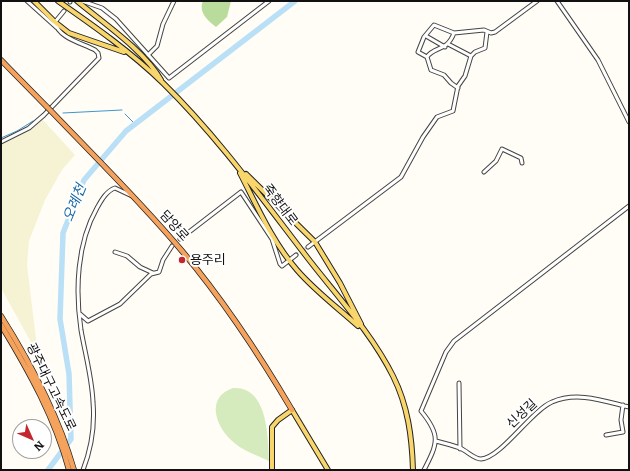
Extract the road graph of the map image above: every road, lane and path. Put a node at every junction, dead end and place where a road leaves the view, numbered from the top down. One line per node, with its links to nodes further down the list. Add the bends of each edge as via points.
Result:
1 (27, 1): 12 (street)
2 (34, 1): 11 (main road)
3 (58, 1): 18 (main road, 죽향대로)
4 (77, 1): 23 (main road, via 144,58)
5 (82, 1): 19 (street, via 102,8 116,19)
6 (174, 1): 19 (street, via 163,24 157,46)
7 (269, 1): 19 (street, via 169,78)
8 (537, 1): 14 (street, via 495,32)
9 (557, 1): 25 (street, via 598,60)
10 (64, 10): 11 (street)
11 (55, 22): 12 (street); 18 (main road, via 70,33)
12 (57, 28): 26 (street, via 66,36 95,50 99,58 34,124)
13 (454, 32): 14 (street); 15 (street, via 434,24); 16 (street)
14 (487, 32): 20 (street, via 485,48)
15 (426, 36): 17 (street); 21 (street, via 418,52)
16 (448, 44): 17 (street); 20 (street)
17 (445, 47): 21 (street, via 430,53)
18 (128, 53): 23 (main road, 죽향대로)
19 (148, 55)
20 (471, 56): 24 (street)
21 (427, 57): 24 (street, via 431,70 444,75)
22 (1, 60): 30 (highway, 담양로, bridge)
23 (163, 83): 28 (main road, 죽향대로)
24 (458, 88): 33 (street, via 453,111 438,117 423,137 401,177)
25 (629, 122)
26 (1, 142)
27 (522, 162): 29 (street, via 521,158 502,149 496,161)
28 (236, 164): 33 (main road); 38 (main road, via 253,199); 43 (main road, 죽향대로)
29 (484, 172)
30 (132, 196): 40 (street, via 112,189 101,201 91,221 79,267); 48 (highway, 담양로, via 182,251 232,314)
31 (629, 206): 50 (street, via 454,341 446,352 421,411 432,424)
32 (180, 239): 38 (street, via 241,192 272,239 280,264 282,266)
33 (315, 242): 35 (street); 43 (main road)
34 (172, 246): 39 (street, via 159,272)
35 (308, 247)
36 (115, 252): 39 (street, via 127,256 140,267)
37 (296, 255): 38 (street)
38 (289, 260): 43 (main road)
39 (153, 273): 40 (street, via 120,304 88,321)
40 (80, 314): 54 (street, via 94,401 92,440)
41 (1, 316): 45 (highway, 광주대구고속도로)
42 (1, 325): 45 (highway, 광주대구고속도로)
43 (366, 333): 57 (main road, 죽향대로, via 400,392 411,434)
44 (459, 383): 51 (street)
45 (39, 387): 52 (highway, 광주대구고속도로); 53 (highway, 광주대구고속도로, via 65,441)
46 (623, 405): 47 (street, 신성길); 49 (street, via 622,432); 51 (street, 신성길, via 594,397 557,400 547,404 489,456 476,458)
47 (629, 407)
48 (292, 410): 55 (main road, via 272,427); 56 (main road, 담양로)
49 (606, 435)
50 (436, 441): 51 (street, 신성길); 58 (street)
51 (460, 449)
52 (69, 470)
53 (74, 470)
54 (83, 470)
55 (272, 470)
56 (328, 470)
57 (413, 470)
58 (424, 470)

